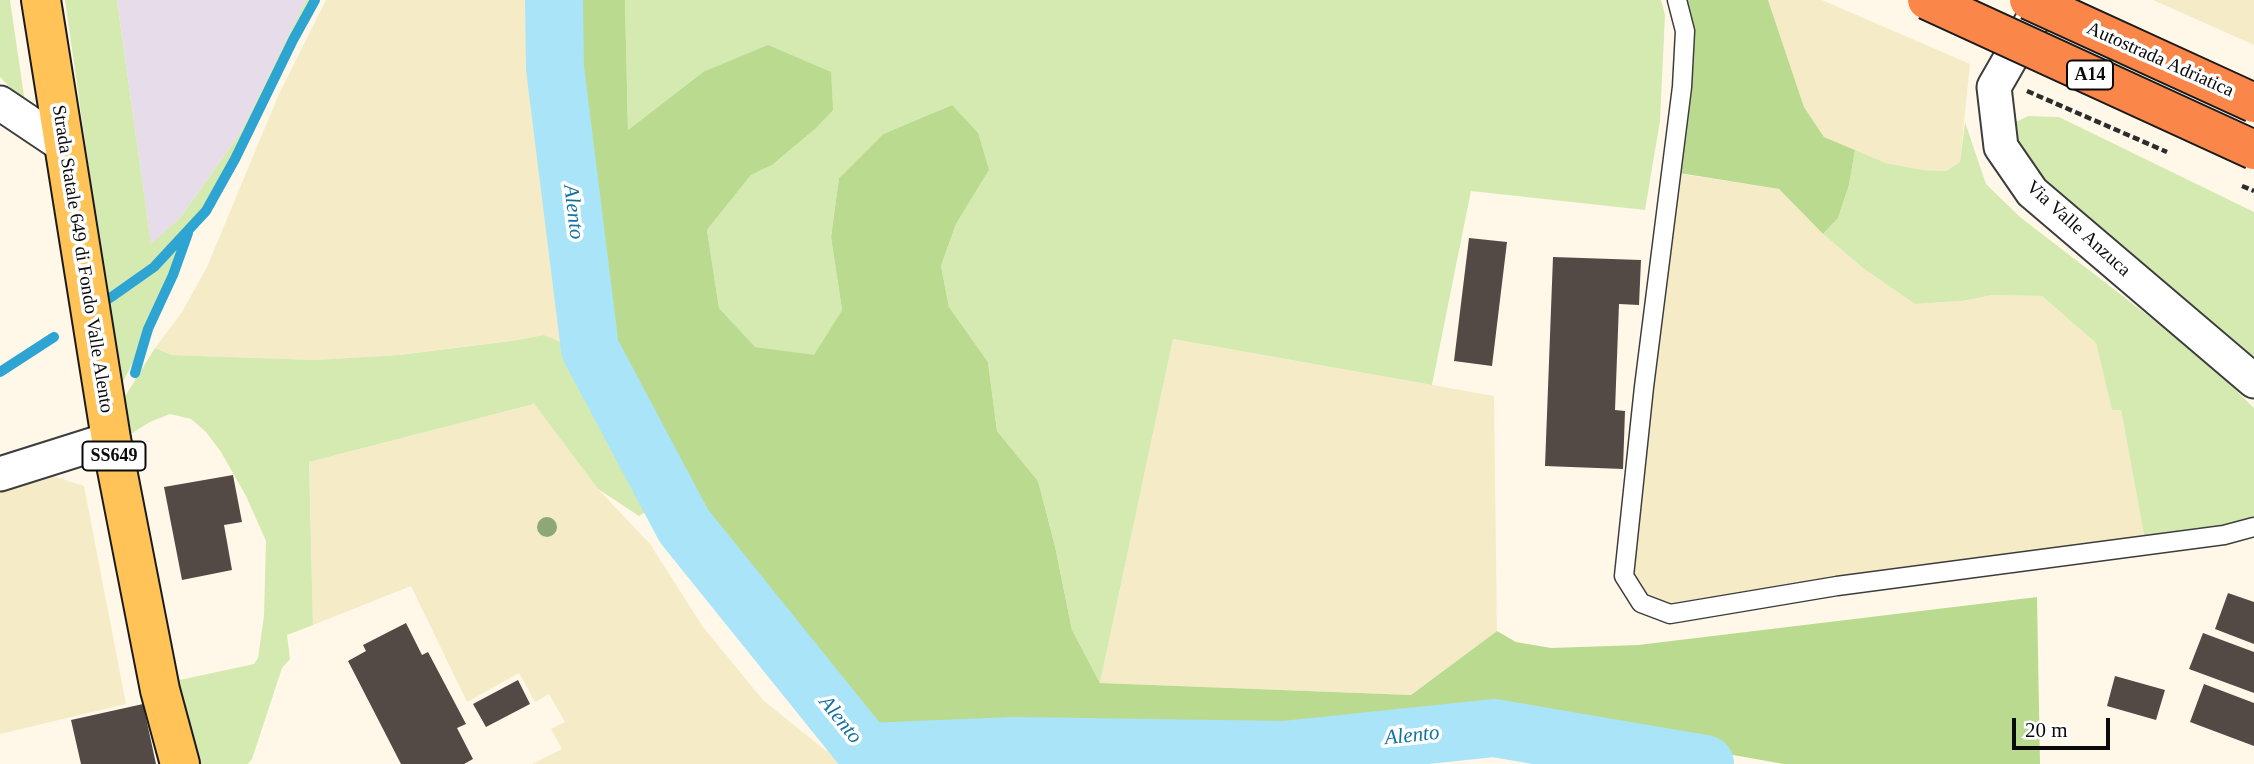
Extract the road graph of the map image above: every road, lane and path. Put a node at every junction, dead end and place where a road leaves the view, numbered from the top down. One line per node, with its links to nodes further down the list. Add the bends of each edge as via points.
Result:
1 (41, 0): 9 (main road, Strada Statale 649 di Fondo Valle Alento / SS649)
2 (1677, 0): 17 (lane, via 1685,32 1682,87 1624,576 1641,603 1670,614)
3 (1927, 0): 10 (highway, A14, bridge)
4 (2029, 0): 8 (highway, Autostrada Adriatica / A14, bridge)
5 (2044, 0): 6 (street, Via Valle Anzuca)
6 (1999, 79): 11 (path); 14 (street, Via Valle Anzuca, via 1994,87 2001,148 2032,192)
7 (0, 103): 9 (street)
8 (2254, 103)
9 (64, 146): 15 (main road, Strada Statale 649 di Fondo Valle Alento / SS649)
10 (2254, 150)
11 (2178, 157)
12 (2241, 185): 13 (path)
13 (2254, 191)
14 (2254, 381)
15 (111, 439): 16 (street); 18 (main road, Strada Statale 649 di Fondo Valle Alento / SS649, via 160,690)
16 (0, 474)
17 (2254, 527)
18 (180, 764)

